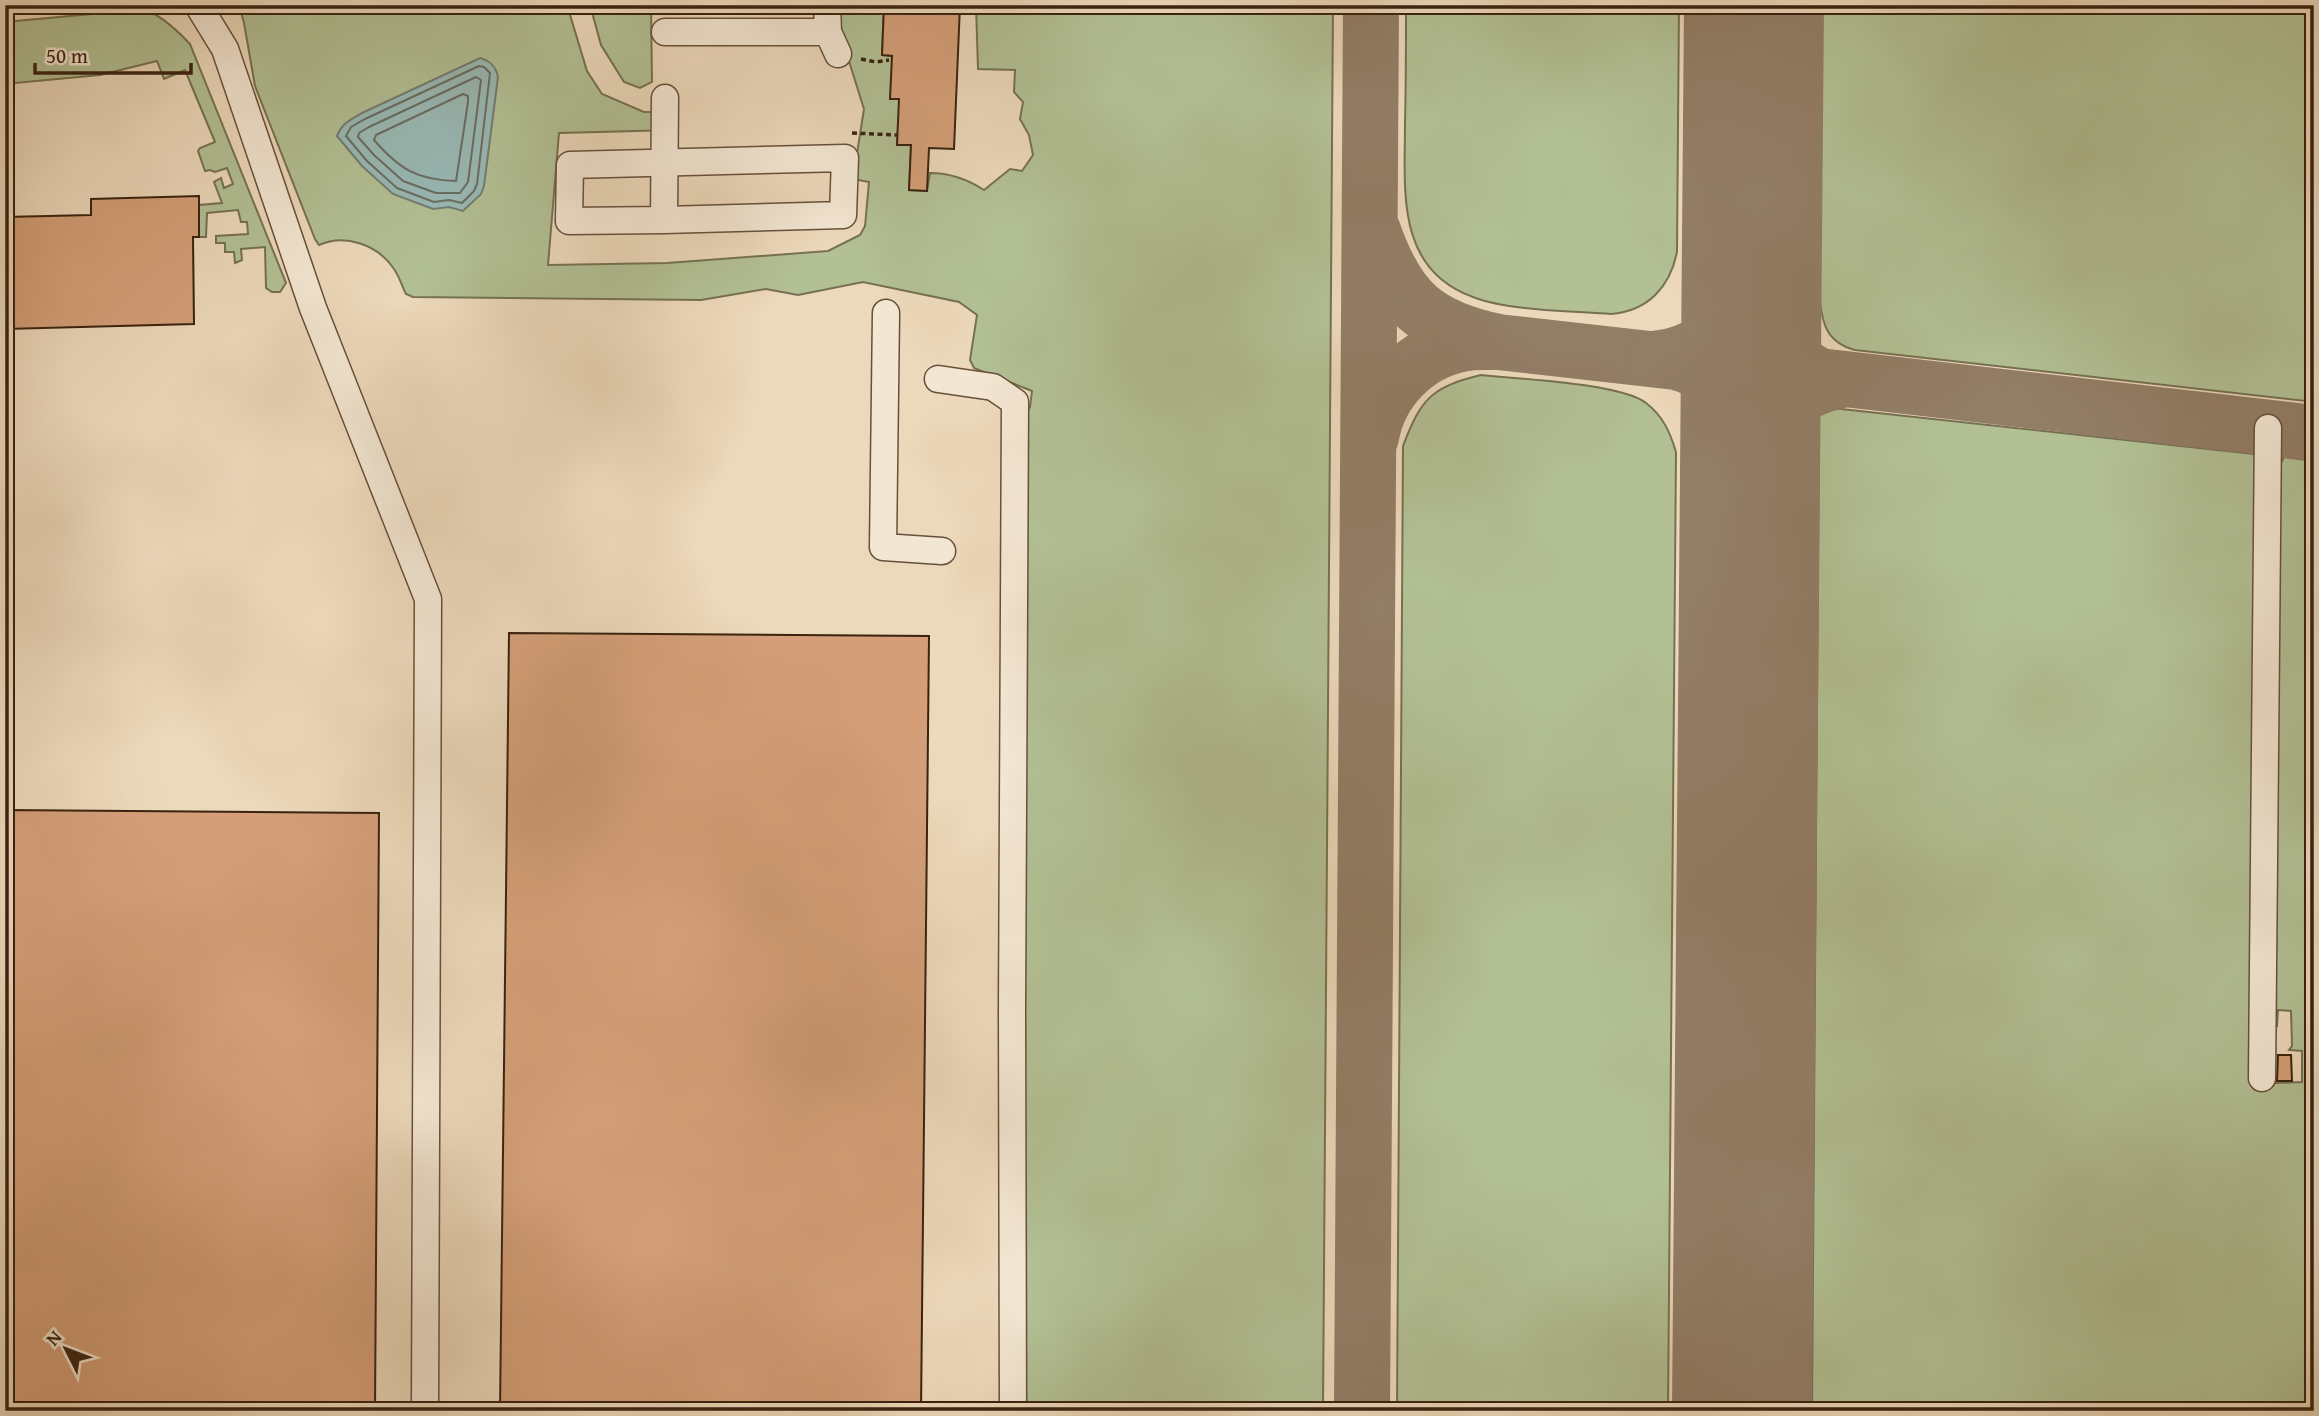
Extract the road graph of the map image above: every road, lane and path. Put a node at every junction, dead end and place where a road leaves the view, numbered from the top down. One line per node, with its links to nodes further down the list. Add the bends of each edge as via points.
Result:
1 (198, 5): 16 (lane, via 225,49 313,308 428,599)
2 (827, 5): 4 (lane)
3 (665, 32): 4 (lane)
4 (841, 49): 5 (path, via 876,62)
5 (888, 60)
6 (665, 99): 9 (lane)
7 (852, 132): 8 (path)
8 (897, 135)
9 (664, 162): 10 (lane); 10 (lane, via 570,165 569,221); 10 (lane, via 845,158 842,215)
10 (664, 220)
11 (886, 313): 14 (lane, via 883,547)
12 (938, 379): 17 (lane, via 993,387 1015,402)
13 (2268, 428): 15 (lane)
14 (942, 551)
15 (2262, 1078)
16 (425, 1411)
17 (1013, 1411)

